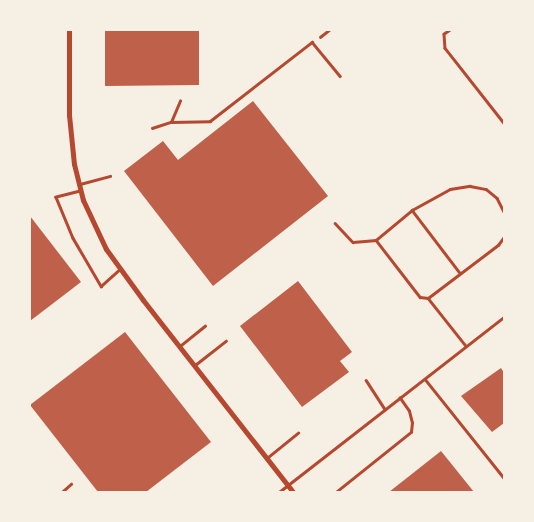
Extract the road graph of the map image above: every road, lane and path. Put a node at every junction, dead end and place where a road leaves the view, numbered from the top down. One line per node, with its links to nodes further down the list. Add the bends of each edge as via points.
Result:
1 (69, 30): 11 (street, via 69,115)
2 (328, 30): 4 (lane)
3 (450, 30): 8 (lane, via 444,34 445,48)
4 (320, 37)
5 (340, 76): 7 (lane, via 312,42 210,122)
6 (180, 101): 7 (lane)
7 (171, 122): 9 (lane)
8 (504, 122)
9 (152, 128)
10 (110, 176): 11 (lane)
11 (79, 184): 12 (street)
12 (80, 191): 18 (street, via 106,249); 18 (lane, via 56,196 73,238 101,286)
13 (412, 210): 14 (lane, via 450,189 470,186 486,189); 17 (lane); 19 (lane)
14 (504, 212)
15 (335, 223): 17 (lane, via 353,242)
16 (504, 237): 19 (lane)
17 (376, 240): 20 (lane, via 420,298)
18 (120, 269): 25 (street)
19 (460, 273): 20 (lane)
20 (428, 298): 24 (lane)
21 (504, 317): 24 (lane)
22 (205, 326): 25 (lane)
23 (226, 341): 26 (lane)
24 (466, 346): 27 (lane)
25 (179, 347): 26 (street)
26 (193, 366): 32 (street)
27 (425, 379): 29 (lane); 33 (lane)
28 (366, 380): 30 (lane)
29 (400, 398): 30 (lane); 39 (lane, via 409,411 411,432)
30 (385, 409): 35 (lane)
31 (298, 433): 32 (lane)
32 (267, 458): 35 (street)
33 (504, 478)
34 (71, 484): 36 (lane)
35 (288, 485): 37 (lane); 38 (street)
36 (62, 492)
37 (280, 492)
38 (294, 492)
39 (336, 492)

